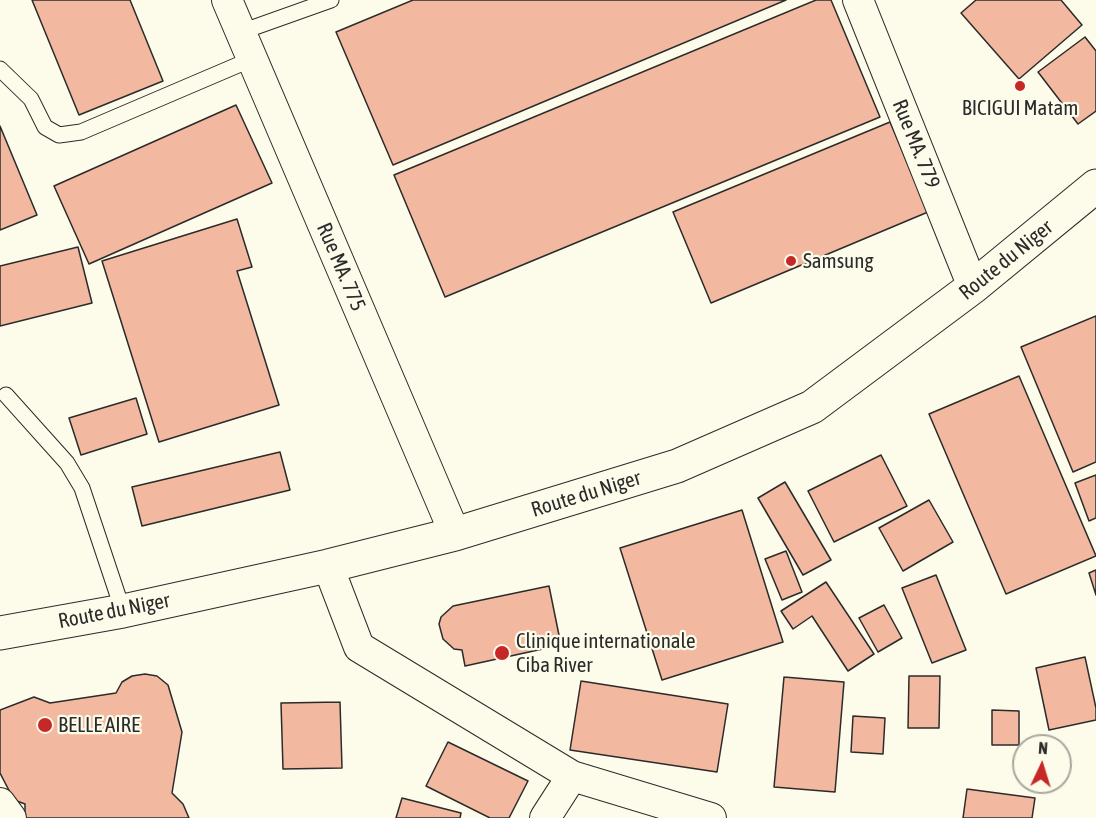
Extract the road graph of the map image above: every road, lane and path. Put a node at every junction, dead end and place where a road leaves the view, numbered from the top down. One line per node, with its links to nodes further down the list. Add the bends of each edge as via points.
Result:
1 (227, 0): 4 (street, Rue MA. 775)
2 (332, 0): 4 (lane)
3 (858, 0): 7 (street, Rue MA. 779)
4 (247, 45): 5 (lane, via 81,132 59,135 45,127 31,99); 9 (street, Rue MA. 775)
5 (0, 69)
6 (1096, 186): 7 (main road, Route du Niger)
7 (974, 287): 9 (main road, Route du Niger, via 812,407 676,466)
8 (6, 395): 11 (lane, via 67,463 82,488)
9 (455, 534): 10 (main road, Route du Niger)
10 (328, 566): 11 (main road, Route du Niger); 13 (street, via 359,647)
11 (123, 611): 12 (main road, Route du Niger)
12 (0, 633)
13 (572, 776): 16 (street); 17 (street)
14 (0, 803): 15 (street)
15 (11, 818)
16 (545, 818)
17 (711, 818)

